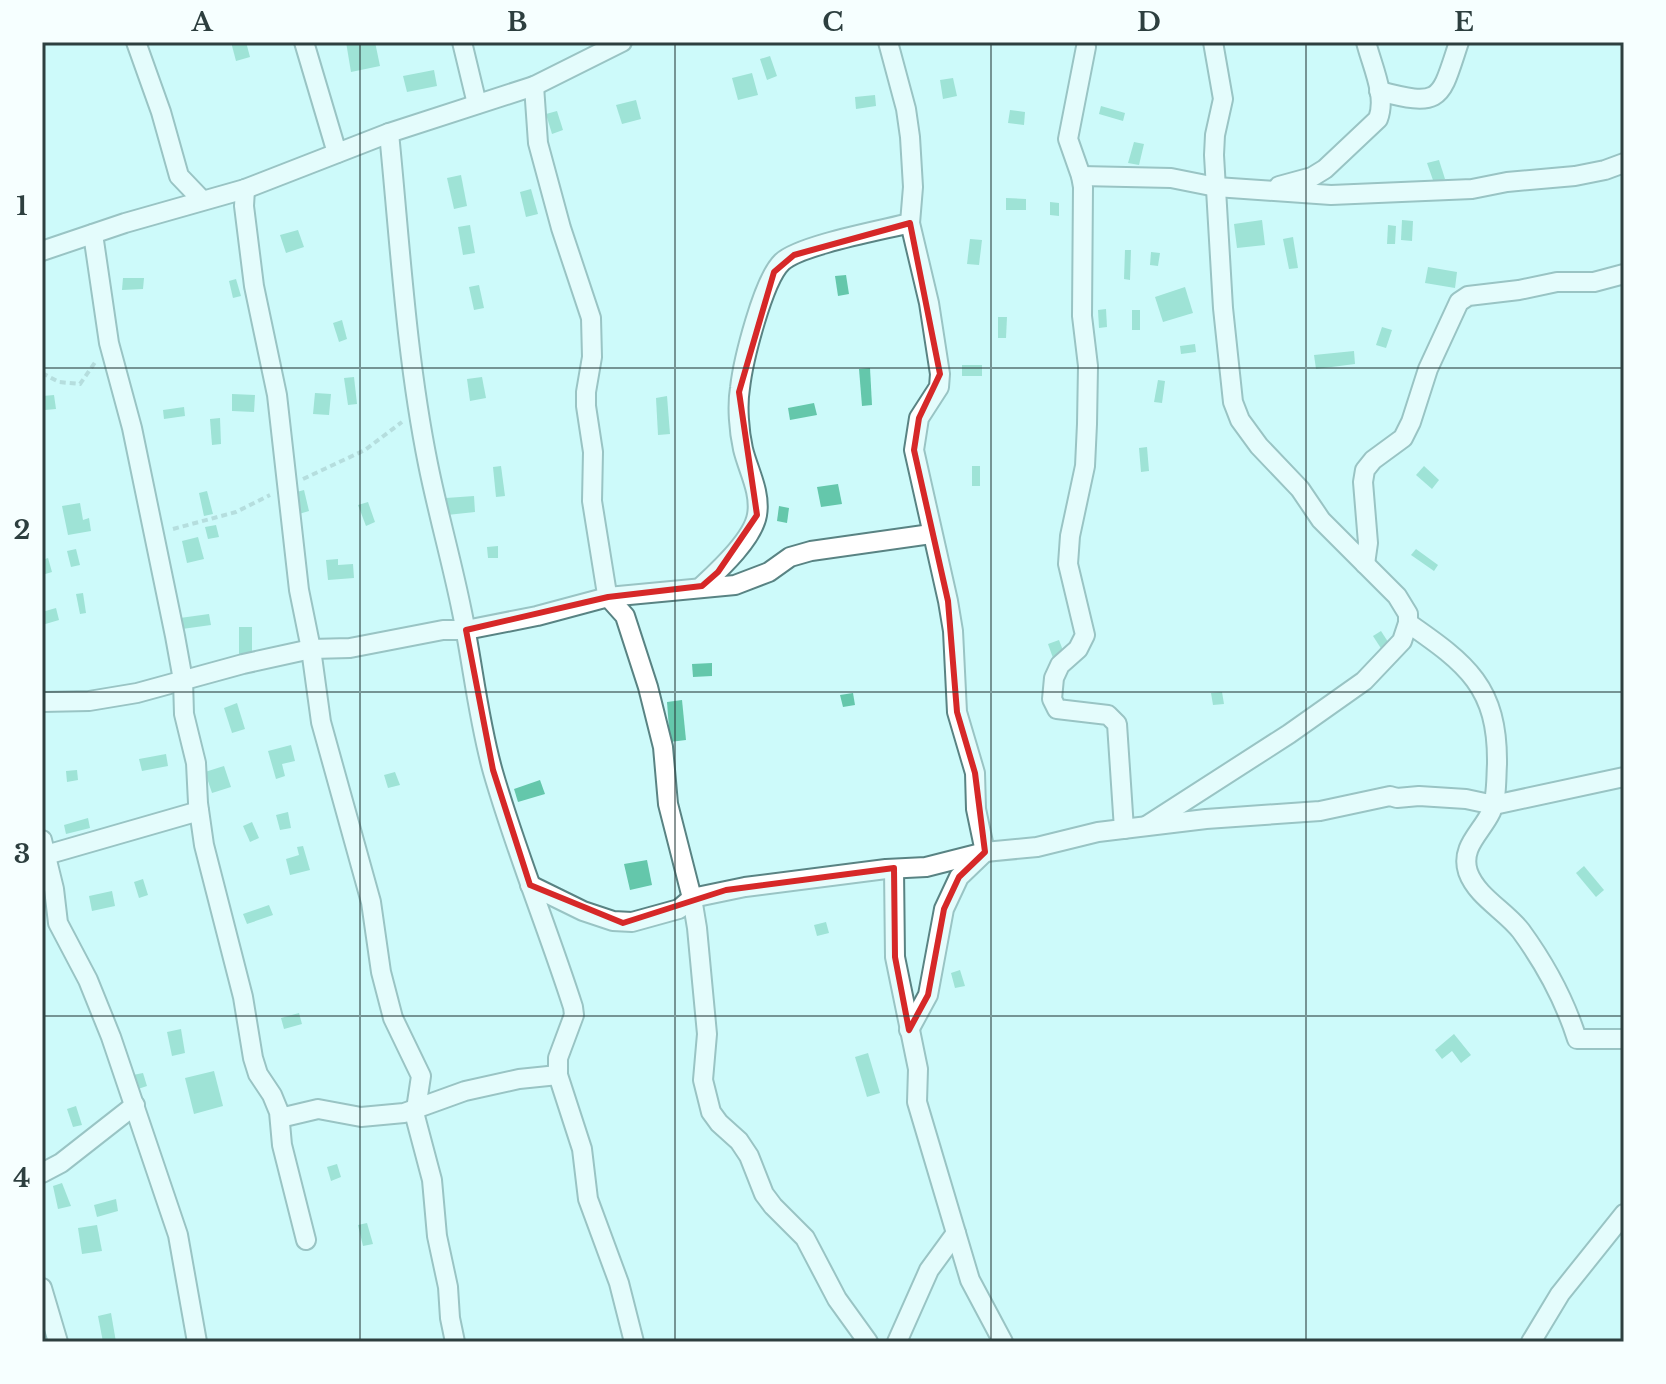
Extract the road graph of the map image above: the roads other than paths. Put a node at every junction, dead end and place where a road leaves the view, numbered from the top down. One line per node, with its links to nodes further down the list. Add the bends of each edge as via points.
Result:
1 (123, 42): 11 (street)
2 (136, 42): 11 (street)
3 (304, 42): 16 (street)
4 (462, 42): 14 (street)
5 (622, 42): 12 (street)
6 (888, 42): 23 (street, via 910,137)
7 (1213, 42): 19 (street, via 1223,99 1215,135)
8 (1366, 42): 13 (street)
9 (1459, 42): 13 (street, via 1448,78 1432,98)
10 (1086, 47): 18 (street, via 1068,139)
11 (143, 63): 22 (street, via 179,176)
12 (534, 86): 14 (street); 30 (street, via 538,143 591,318 586,406 593,452 592,501)
13 (1379, 91): 21 (street, via 1378,119 1337,161 1312,177)
14 (477, 104): 15 (street)
15 (389, 133): 16 (street); 32 (street, via 403,290 428,464)
16 (337, 153): 20 (street)
17 (1624, 163): 21 (street, via 1560,178 1438,192 1331,195)
18 (1081, 176): 19 (street, via 1171,178); 40 (street, via 1087,424 1068,564 1085,635 1060,665 1052,699 1064,712 1108,715 1117,724)
19 (1216, 187): 21 (street); 28 (street, via 1223,308 1233,402 1240,420 1321,520)
20 (245, 189): 22 (street); 33 (street, via 254,286 277,395 299,590)
21 (1253, 189)
22 (202, 200): 24 (street)
23 (910, 223): 27 (street, via 940,374 939,387 919,418 914,450); 29 (street, via 794,255 774,272 739,392 741,436 757,515 734,553)
24 (93, 234): 25 (street); 34 (street, via 109,343 132,428)
25 (42, 251)
26 (1624, 274): 28 (street, via 1468,296 1459,302 1403,438 1365,470)
27 (931, 534): 29 (street, via 811,551 790,557 756,579); 42 (street, via 948,601 957,712 975,773)
28 (1365, 564): 31 (street, via 1397,596)
29 (702, 586): 30 (street)
30 (608, 597): 32 (street); 45 (street, via 625,616 648,687 663,747 668,804)
31 (1408, 623): 37 (street, via 1448,650 1485,696 1495,723); 39 (street, via 1402,641 1364,681)
32 (466, 630): 33 (street); 44 (street, via 493,770)
33 (311, 649): 34 (street); 50 (street, via 321,722 371,902 381,972 393,1018 421,1076)
34 (183, 680): 35 (street, via 89,701); 38 (street)
35 (42, 702)
36 (1624, 777): 37 (street)
37 (1494, 805): 39 (street, via 1390,796 1320,811); 47 (street, via 1471,839 1469,875 1520,929 1568,1009 1577,1039)
38 (199, 811): 41 (street); 51 (street, via 253,1058)
39 (1144, 827): 40 (street)
40 (1124, 829): 42 (street)
41 (44, 848): 49 (street, via 58,923 93,993)
42 (985, 852): 43 (street); 46 (street, via 959,877 944,909 928,995)
43 (894, 869): 45 (street); 46 (street, via 895,957)
44 (530, 885): 45 (street, via 583,911 623,923 679,909); 48 (street, via 573,1007)
45 (692, 898): 61 (street, via 707,1034 703,1080 711,1112 739,1141 764,1194 805,1238 837,1299)
46 (909, 1030): 54 (street, via 918,1069 917,1102)
47 (1624, 1039)
48 (558, 1075): 50 (street, via 465,1091); 60 (street, via 582,1149 588,1199)
49 (135, 1105): 52 (street); 58 (street, via 178,1235)
50 (415, 1109): 51 (street, via 361,1117 318,1109); 59 (street, via 432,1180)
51 (280, 1118): 55 (street)
52 (42, 1173)
53 (1624, 1214): 64 (street, via 1560,1294)
54 (956, 1233): 62 (street, via 929,1270); 63 (street, via 970,1280)
55 (306, 1240)
56 (42, 1288): 57 (street)
57 (58, 1342)
58 (197, 1342)
59 (455, 1342)
60 (634, 1342)
61 (868, 1342)
62 (897, 1342)
63 (1003, 1342)
64 (1531, 1342)

